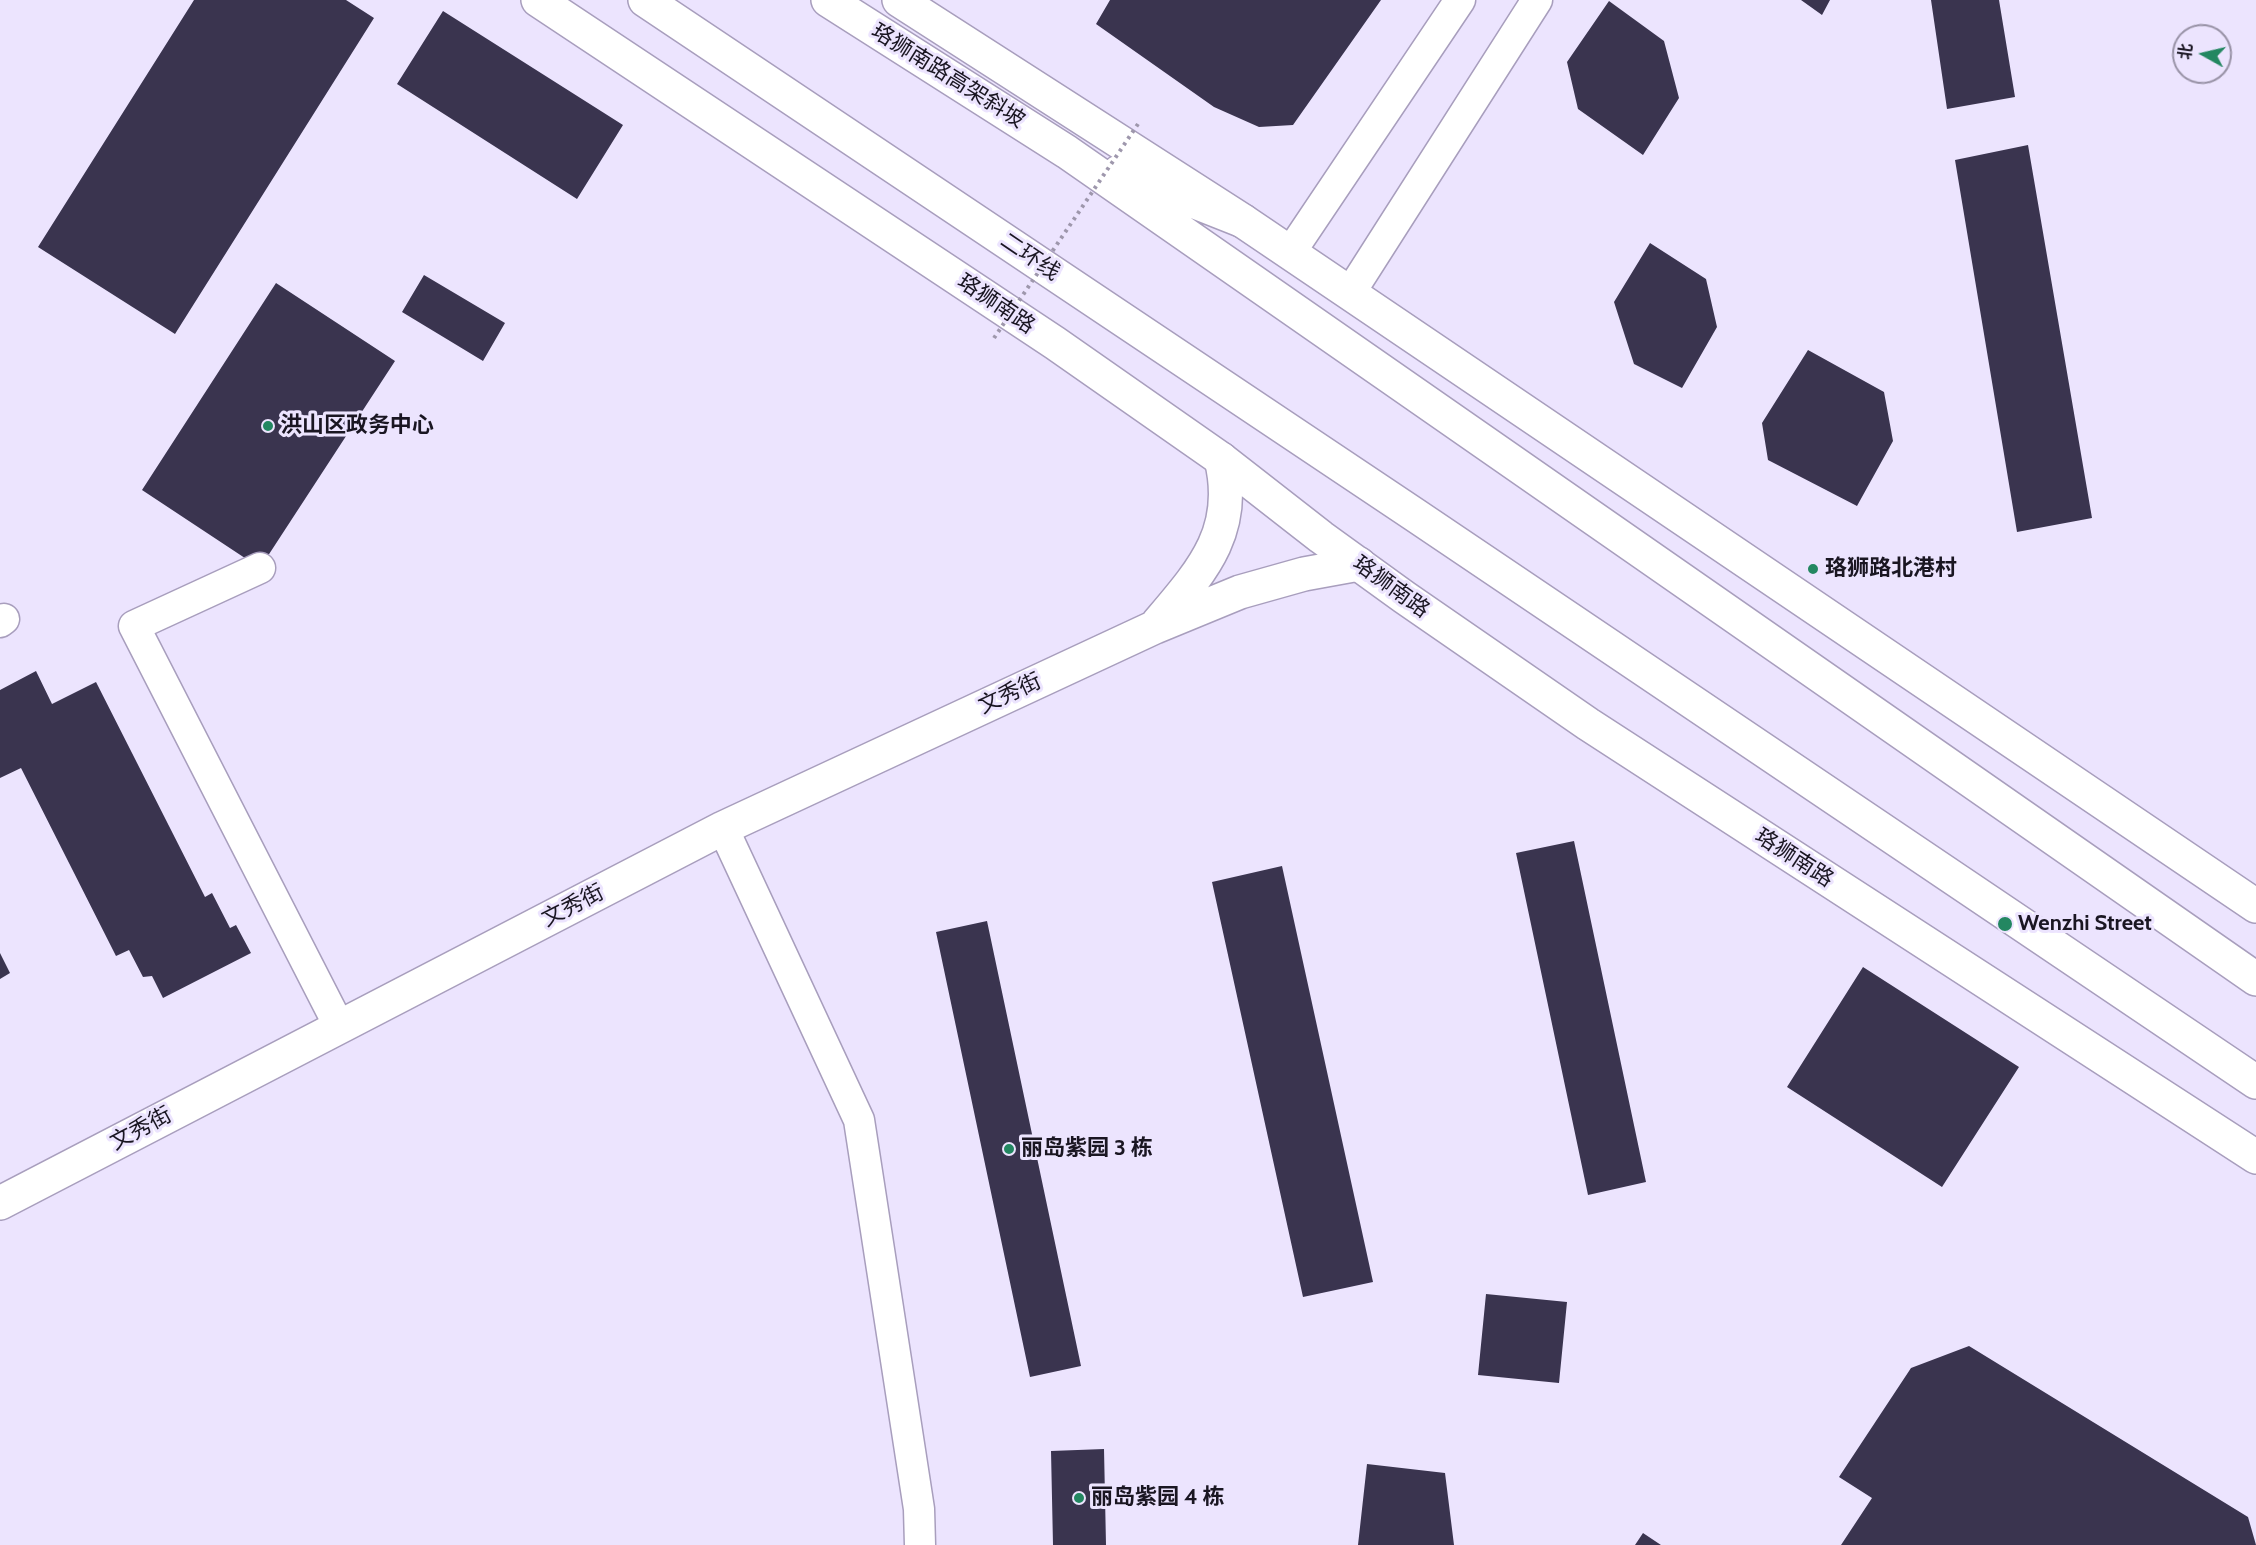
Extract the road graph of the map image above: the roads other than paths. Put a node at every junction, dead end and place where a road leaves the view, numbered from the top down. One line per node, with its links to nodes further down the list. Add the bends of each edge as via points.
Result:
1 (538, 0): 11 (main road, 珞狮南路, via 1054,343)
2 (645, 0): 19 (main road, 二环线)
3 (828, 0): 7 (main road, 珞狮南路高架斜坡)
4 (899, 0): 8 (main road)
5 (1460, 0): 9 (street)
6 (1536, 0): 10 (street)
7 (1067, 152): 8 (main road); 17 (main road)
8 (1243, 221): 9 (main road)
9 (1290, 252): 10 (main road)
10 (1350, 293): 16 (main road)
11 (1221, 459): 12 (main road, 珞狮南路); 14 (main road, 文秀街, via 1227,492 1217,544 1193,582)
12 (1359, 564): 14 (main road, 文秀街, via 1240,592); 20 (main road, 珞狮南路, via 1587,724)
13 (260, 568): 18 (street, via 134,626)
14 (1155, 627): 15 (main road, 文秀街)
15 (723, 828): 18 (main road, 文秀街); 22 (street, via 859,1120 919,1509)
16 (2256, 906)
17 (2256, 979)
18 (339, 1026): 21 (main road, 文秀街)
19 (2256, 1082)
20 (2256, 1157)
21 (0, 1203)
22 (920, 1545)

